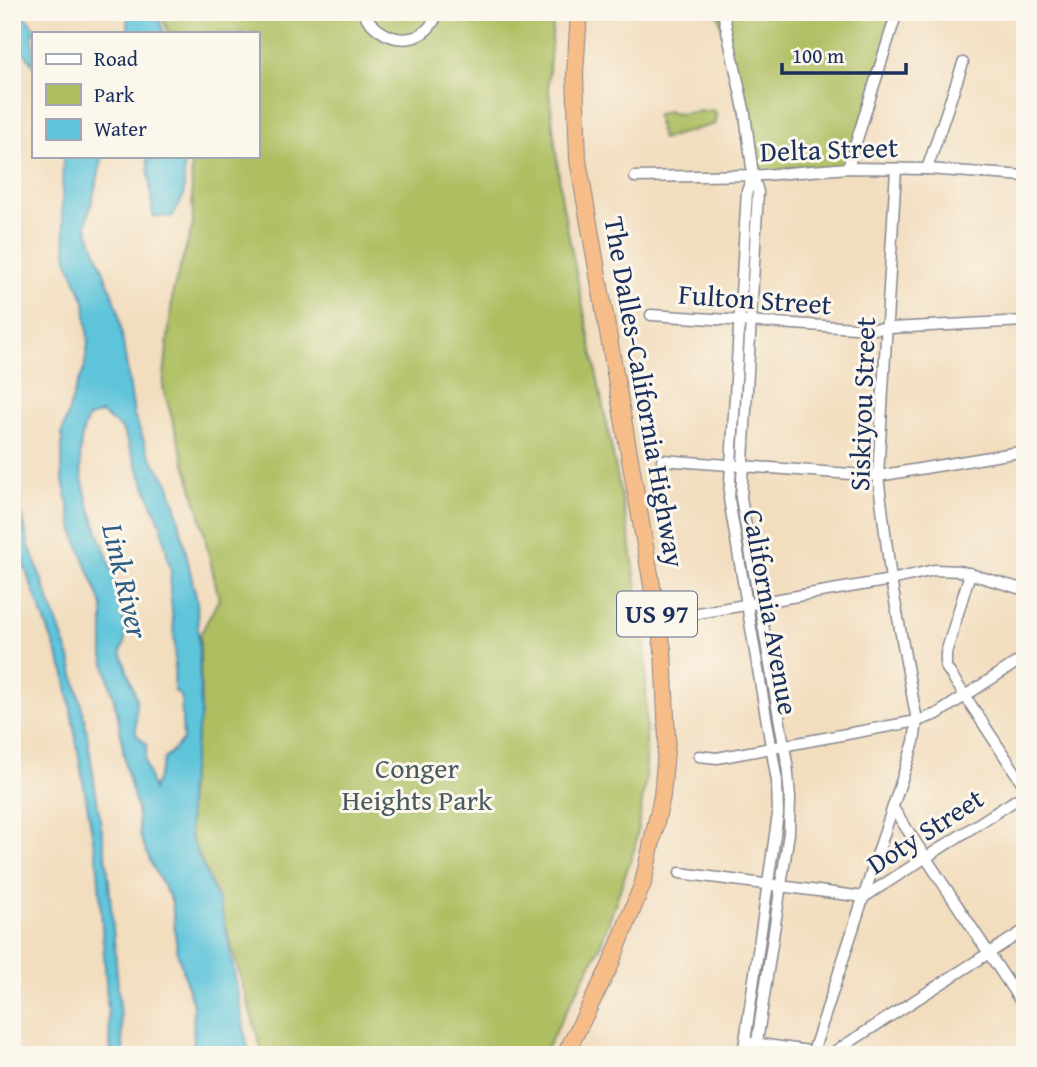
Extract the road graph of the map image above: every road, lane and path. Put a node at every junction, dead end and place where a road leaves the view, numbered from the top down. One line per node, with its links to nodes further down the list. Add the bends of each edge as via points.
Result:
1 (363, 12): 2 (street, via 385,35 403,40 421,35 434,24)
2 (438, 12)
3 (579, 12): 44 (highway, The Dalles-California Highway / US 97, via 575,74 578,160 663,649 667,729 662,796 643,883 610,966)
4 (723, 12): 10 (street, California Avenue, via 747,122)
5 (897, 12): 7 (street)
6 (963, 63): 9 (street)
7 (848, 168): 8 (street, Delta Street); 10 (street, Delta Street)
8 (896, 169): 9 (street, Delta Street); 16 (street, Siskiyou Street)
9 (927, 169): 11 (street, Delta Street)
10 (753, 175): 12 (street, Delta Street); 14 (street, California Avenue, via 758,192)
11 (1025, 176)
12 (635, 177)
13 (651, 315): 14 (street, Fulton Street)
14 (745, 321): 16 (street, Fulton Street); 19 (street, California Avenue)
15 (1025, 321): 16 (street, Fulton Street)
16 (887, 328): 20 (street, Siskiyou Street)
17 (1025, 451): 20 (street)
18 (662, 460): 19 (street)
19 (736, 465): 20 (street); 24 (street, California Avenue); 25 (street, California Avenue, via 730,514)
20 (878, 475): 22 (street, Siskiyou Street)
21 (970, 573): 22 (street, via 934,570); 23 (street); 28 (street, via 946,653 946,667)
22 (891, 580): 24 (street); 29 (street, Siskiyou Street)
23 (1025, 590)
24 (758, 602): 25 (street); 30 (street, California Avenue)
25 (746, 604): 26 (street); 30 (street, California Avenue)
26 (692, 614)
27 (1025, 657): 28 (street)
28 (963, 696): 29 (street); 32 (street)
29 (917, 721): 30 (street); 34 (street)
30 (777, 746): 31 (street, via 718,758); 37 (street, California Avenue)
31 (699, 756)
32 (1025, 787)
33 (1025, 794): 35 (street, Doty Street)
34 (893, 808): 35 (street); 38 (street)
35 (926, 859): 38 (street, Doty Street); 40 (street)
36 (680, 873): 37 (street, Doty Street)
37 (775, 885): 38 (street, Doty Street); 42 (street, California Avenue)
38 (864, 897): 43 (street)
39 (1025, 930): 40 (street)
40 (989, 953): 41 (street); 43 (street, via 831,1055)
41 (1025, 1008)
42 (752, 1047): 43 (street); 45 (street, California Avenue)
43 (813, 1054)
44 (565, 1055)
45 (743, 1055)

